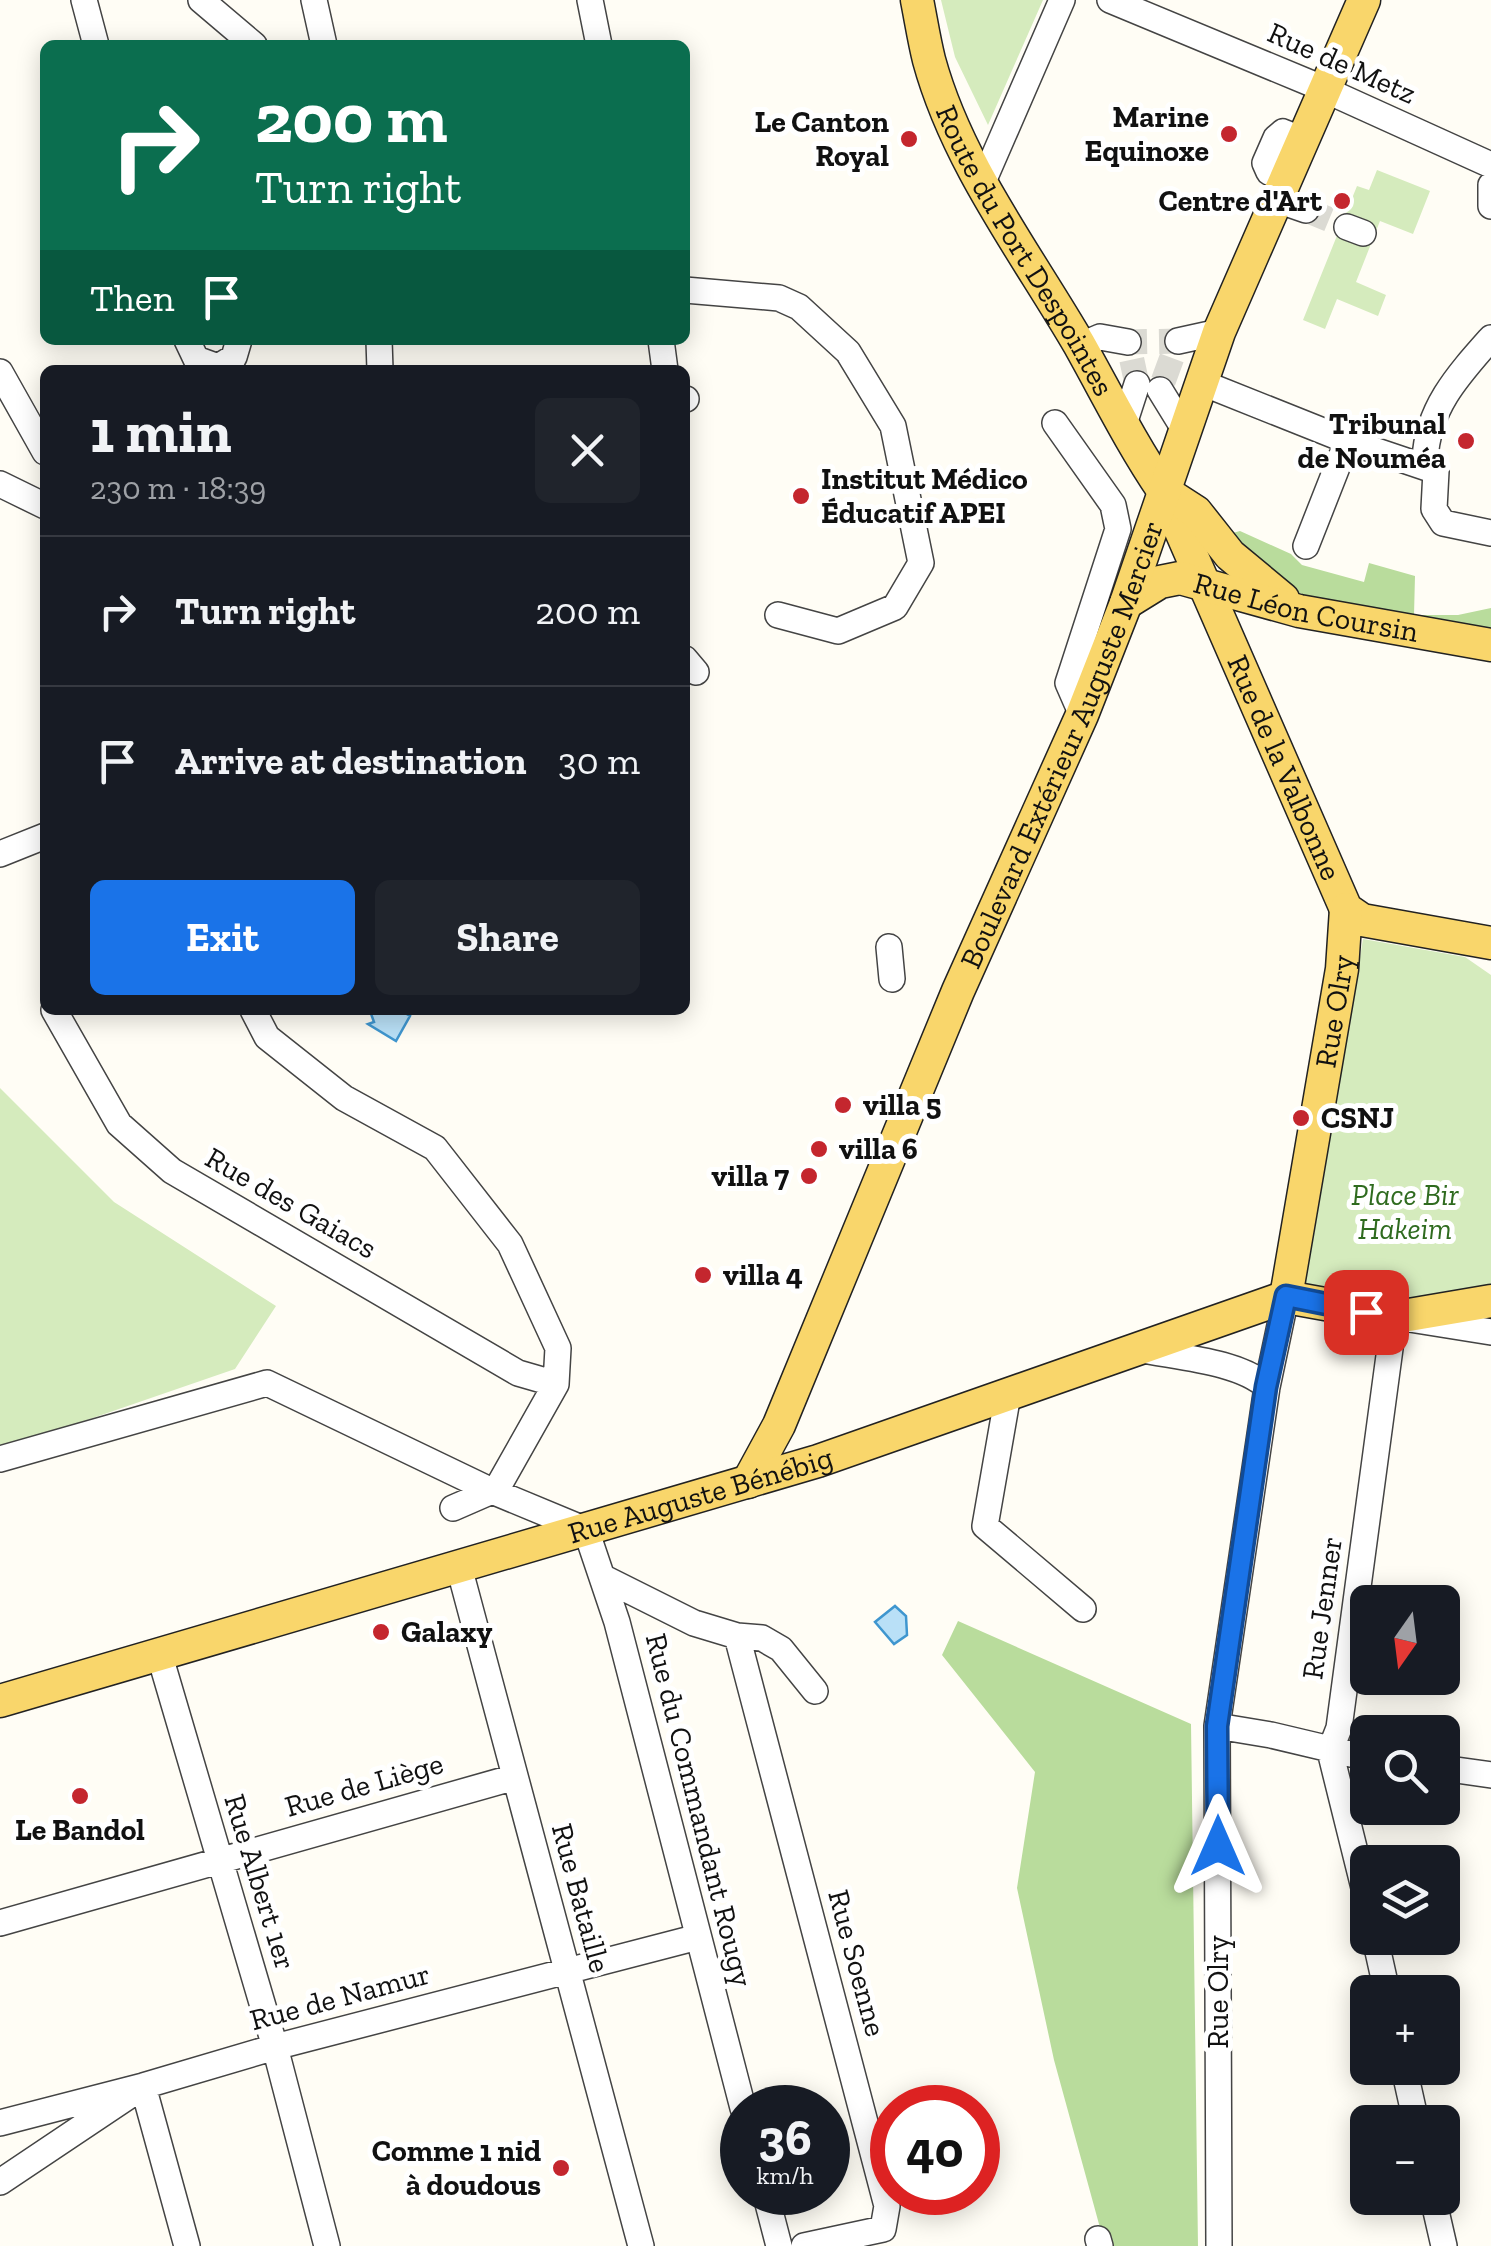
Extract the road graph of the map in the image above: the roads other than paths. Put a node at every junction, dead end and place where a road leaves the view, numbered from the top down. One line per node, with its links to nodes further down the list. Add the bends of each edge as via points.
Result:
1 (84, 0): 9 (street)
2 (201, 0): 10 (street)
3 (314, 0): 11 (street)
4 (590, 0): 12 (street)
5 (916, 0): 15 (main road, Route du Port Despointes, via 945,106)
6 (1062, 0): 15 (street)
7 (1110, 0): 13 (street, Rue de Metz)
8 (1364, 0): 13 (main road, Boulevard Extérieur Auguste Mercier)
9 (95, 40)
10 (248, 40)
11 (323, 40)
12 (598, 40)
13 (1325, 90): 14 (street, Rue de Metz); 19 (main road, Boulevard Extérieur Auguste Mercier, via 1289,197)
14 (1491, 165)
15 (982, 184): 25 (main road, Route du Port Despointes)
16 (1491, 185): 17 (street)
17 (1491, 206)
18 (690, 290): 44 (street, via 770,296 799,307 848,352 893,426 921,563 895,607 838,631)
19 (1219, 332): 21 (street); 29 (main road, Boulevard Extérieur Auguste Mercier)
20 (1491, 338): 35 (street, via 1460,370 1435,411 1426,460)
21 (1178, 341)
22 (1128, 342): 25 (street, via 1100,338)
23 (189, 345): 26 (street, via 196,359)
24 (237, 345): 27 (street)
25 (1080, 346): 32 (main road, Route du Port Despointes)
26 (212, 365)
27 (221, 365)
28 (0, 372): 33 (street)
29 (1200, 382): 31 (main road, Boulevard Extérieur Auguste Mercier); 34 (street)
30 (1056, 422): 47 (street, via 1113,506 1118,529 1068,683)
31 (1184, 429): 32 (street, via 1148,387 1125,421); 37 (main road, Boulevard Extérieur Auguste Mercier)
32 (1125, 433): 37 (main road, Route du Port Despointes)
33 (40, 443)
34 (1353, 443): 35 (street); 40 (street, via 1340,456)
35 (1436, 471): 39 (street, via 1434,509 1443,523)
36 (0, 484): 38 (street)
37 (1163, 490): 41 (main road, Rue de la Valbonne); 42 (main road, Boulevard Extérieur Auguste Mercier); 43 (main road, via 1196,512 1230,555)
38 (40, 504)
39 (1491, 532)
40 (1306, 546)
41 (1204, 583): 42 (main road, Rue Léon Coursin, via 1160,582); 43 (main road, Rue Léon Coursin); 46 (main road, Rue de la Valbonne)
42 (1126, 603): 47 (main road, Boulevard Extérieur Auguste Mercier)
43 (1299, 611): 45 (main road, Rue Léon Coursin); 46 (main road, via 1257,620 1241,640)
44 (778, 615)
45 (1491, 645)
46 (1240, 664): 50 (main road, Rue de la Valbonne)
47 (1082, 715): 66 (main road, Boulevard Extérieur Auguste Mercier, via 958,991)
48 (40, 838): 49 (street)
49 (0, 854)
50 (1346, 910): 51 (main road, Rue de la Valbonne, via 1362,920); 58 (main road, Rue Olry, via 1342,969)
51 (1447, 936): 52 (main road, Rue de la Valbonne); 54 (main road)
52 (1491, 943)
53 (889, 947): 55 (street)
54 (1491, 964)
55 (892, 979)
56 (57, 1015): 63 (street, Rue des Gaiacs, via 118,1124 172,1170 518,1373)
57 (256, 1015): 63 (street, via 267,1037 344,1098 434,1148 510,1244 558,1348)
58 (1286, 1296): 60 (main road); 62 (main road, Rue Auguste Bénébig); 64 (street, Rue Olry)
59 (1491, 1301): 60 (main road)
60 (1398, 1317): 61 (street); 81 (street, Rue Jenner)
61 (1491, 1332)
62 (1138, 1349): 64 (street, via 1232,1368); 65 (main road, Rue Auguste Bénébig)
63 (556, 1384): 70 (street)
64 (1266, 1387): 80 (street, Rue Olry)
65 (1008, 1394): 68 (main road, Rue Auguste Bénébig); 75 (street, via 986,1526)
66 (778, 1424): 68 (main road, via 792,1456); 69 (main road, Boulevard Extérieur Auguste Mercier)
67 (0, 1460): 70 (street, via 267,1383)
68 (818, 1461): 69 (main road, Rue Auguste Bénébig)
69 (748, 1482): 72 (main road, Rue Auguste Bénébig)
70 (492, 1491): 71 (street); 72 (street)
71 (453, 1508)
72 (586, 1530): 73 (main road, Rue Auguste Bénébig); 74 (street, Rue du Commandant Rougy)
73 (459, 1567): 77 (main road, Rue Auguste Bénébig); 85 (street, Rue Bataille)
74 (602, 1577): 76 (street, via 694,1623); 89 (street, Rue du Commandant Rougy)
75 (1083, 1609)
76 (737, 1636): 78 (street, via 762,1638 781,1649); 102 (street, Rue Soenne, via 887,2206 883,2230)
77 (158, 1653): 79 (main road, Rue Auguste Bénébig); 87 (street, Rue Albert 1er)
78 (814, 1691)
79 (0, 1701)
80 (1217, 1726): 81 (street); 103 (street, Rue Olry)
81 (1330, 1751): 82 (street); 86 (street, Rue Jenner)
82 (1350, 1755)
83 (1460, 1771): 84 (street)
84 (1491, 1775)
85 (516, 1777): 87 (street, Rue de Liège); 90 (street, Rue Bataille)
86 (1355, 1845)
87 (218, 1860): 88 (street, Rue de Liège); 91 (street, Rue Albert 1er)
88 (0, 1923)
89 (698, 1937): 90 (street, Rue de Namur); 92 (street, Rue du Commandant Rougy)
90 (567, 1971): 91 (street, Rue de Namur); 100 (street, Rue Bataille)
91 (275, 2046): 93 (street, Rue de Namur); 99 (street, Rue Albert 1er)
92 (736, 2085)
93 (143, 2086): 94 (street, Rue de Namur); 95 (street); 98 (street)
94 (0, 2122)
95 (0, 2182)
96 (771, 2215): 101 (street)
97 (1437, 2215): 104 (street)
98 (187, 2246)
99 (326, 2246)
100 (641, 2246)
101 (778, 2246)
102 (804, 2246)
103 (1219, 2246)
104 (1444, 2246)

